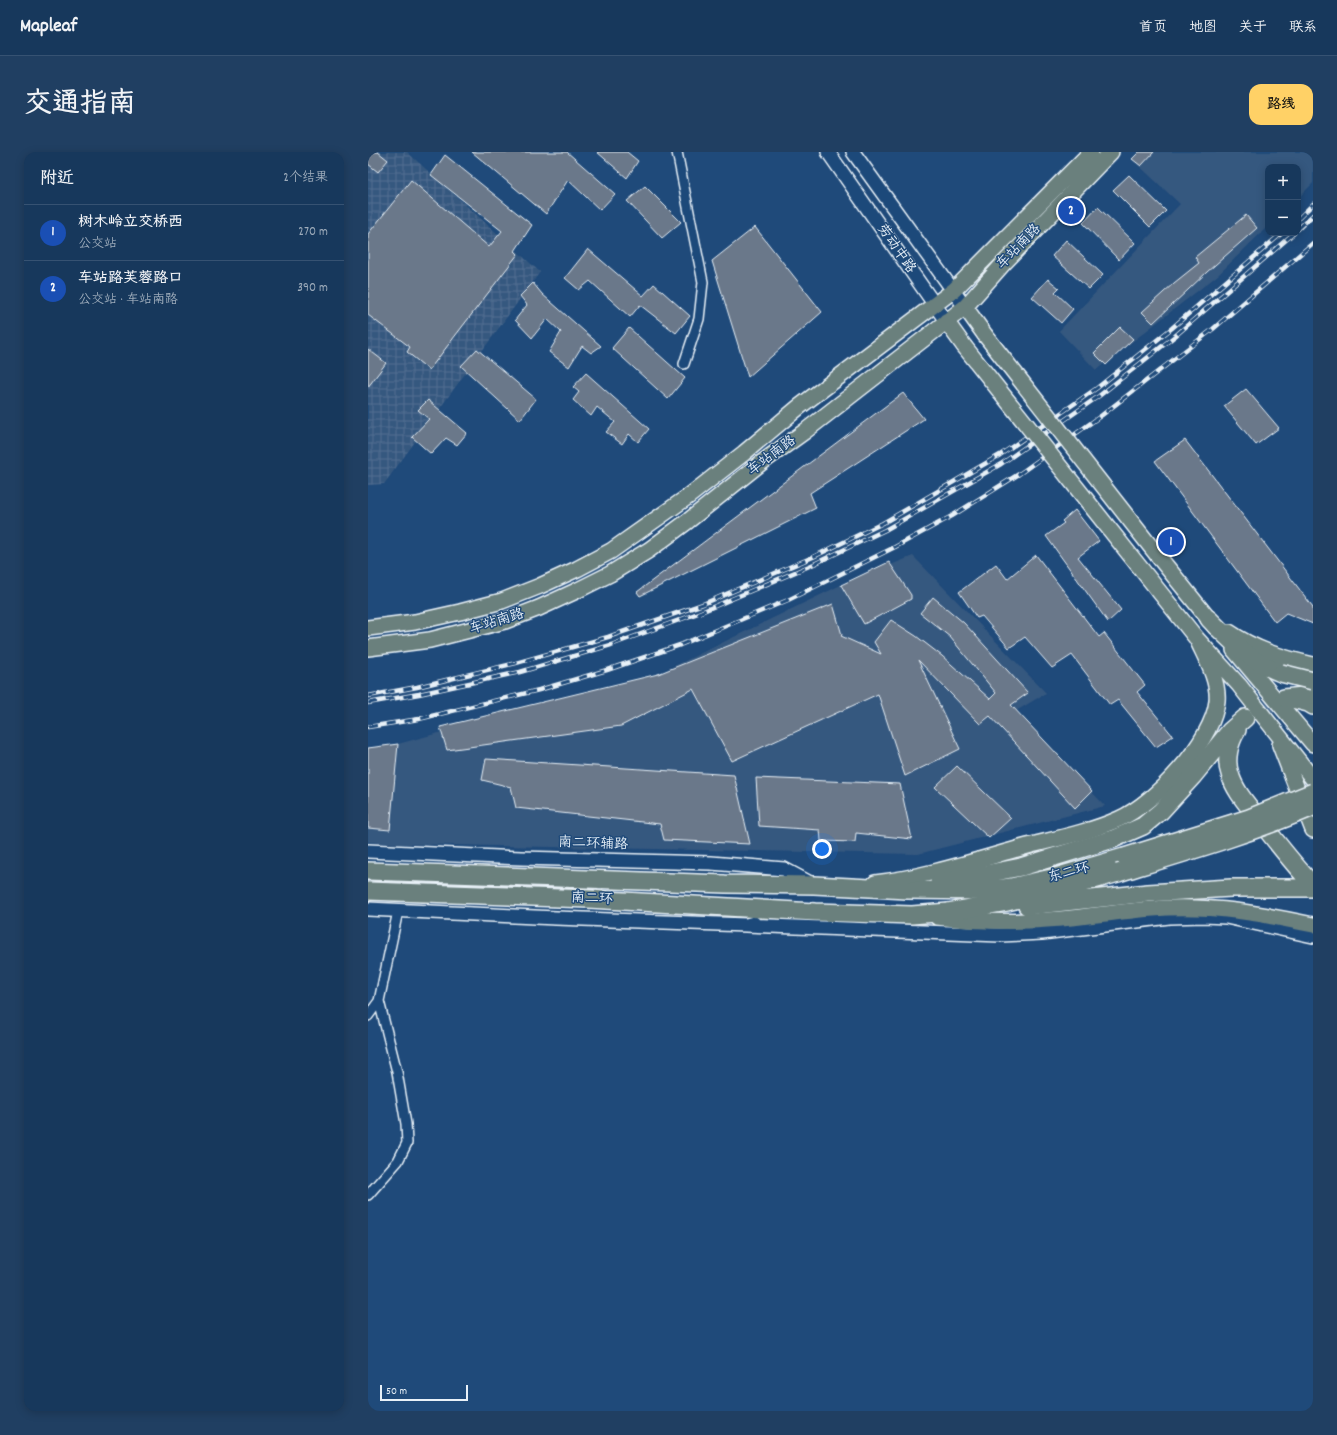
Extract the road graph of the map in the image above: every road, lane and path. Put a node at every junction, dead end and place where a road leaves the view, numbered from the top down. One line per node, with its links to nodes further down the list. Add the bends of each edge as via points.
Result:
1 (677, 152): 10 (street, via 703,282 699,319)
2 (828, 152): 7 (main road, 劳动中路)
3 (853, 152): 6 (main road, 劳动中路)
4 (1091, 152): 6 (main road, 车站南路)
5 (1111, 152): 8 (main road, 车站南路)
6 (954, 290): 7 (main road, 车站南路); 8 (main road, 劳动中路)
7 (934, 305): 9 (main road, 劳动中路); 12 (main road, 车站南路, via 799,407 689,496 611,551 540,586 502,601 415,622)
8 (965, 307): 9 (main road, 车站南路); 11 (main road, 劳动中路, bridge)
9 (946, 321): 13 (main road, 劳动中路, bridge); 14 (main road, 车站南路, via 688,521 649,550 610,574 539,608 505,621 430,640)
10 (684, 364)
11 (1209, 619): 15 (main road, via 1256,648); 16 (highway, bridge, via 1246,655 1260,664 1281,673); 21 (main road, 劳动中路)
12 (368, 628)
13 (1197, 639): 20 (main road, via 1239,685); 29 (main road, via 1215,683 1217,701 1213,716 1200,744 1177,772 1157,793 1137,808 1120,819 943,871)
14 (368, 648)
15 (1313, 665)
16 (1313, 680)
17 (1313, 695): 18 (highway)
18 (1284, 698): 19 (main road)
19 (1313, 707)
20 (1274, 731): 22 (main road); 25 (main road, bridge)
21 (1313, 744)
22 (1313, 779)
23 (1313, 792): 32 (highway, 东二环, bridge, via 1242,820 1056,877 980,891)
24 (1313, 807): 33 (highway, 东二环, bridge, via 1222,841 1118,873 1035,896)
25 (1313, 830)
26 (368, 851): 28 (main road, 南二环辅路, via 711,863 784,869)
27 (368, 871): 28 (highway, 南二环)
28 (814, 885): 29 (highway, 东二环)
29 (850, 887): 32 (highway, 东二环)
30 (1313, 887): 32 (highway, via 1237,790 1230,774 1228,757 1231,741 1245,718 1161,811 1131,832 1021,867); 33 (highway, via 1207,889 1028,906)
31 (368, 890): 36 (highway, 南二环)
32 (907, 890)
33 (980, 907): 37 (highway, 东二环)
34 (368, 909): 35 (main road)
35 (398, 911): 38 (main road); 41 (street)
36 (815, 912): 37 (highway, 东二环); 38 (main road)
37 (912, 915): 39 (main road, via 1008,922 1196,908 1233,910)
38 (746, 925): 40 (main road, via 1000,935 1042,933 1169,917 1204,916 1226,917)
39 (1313, 925)
40 (1313, 936)
41 (379, 1001): 42 (street); 43 (street, via 397,1072 407,1143 398,1161)
42 (368, 1016)
43 (368, 1195)

